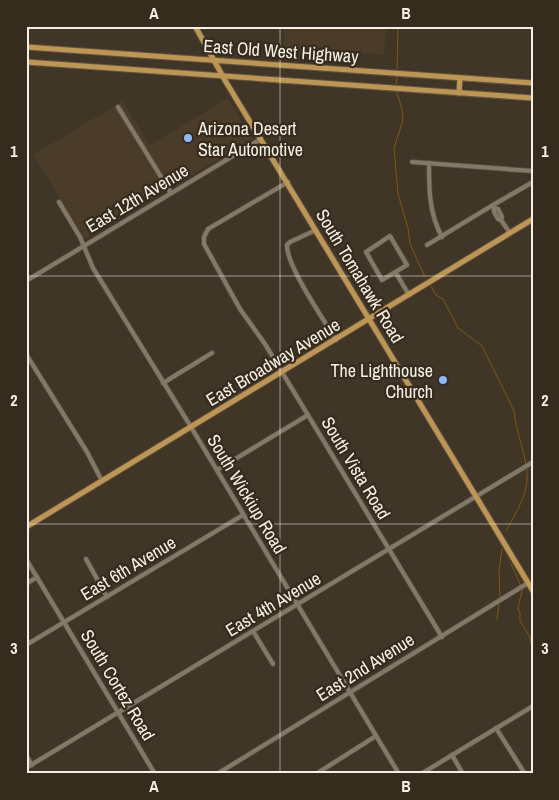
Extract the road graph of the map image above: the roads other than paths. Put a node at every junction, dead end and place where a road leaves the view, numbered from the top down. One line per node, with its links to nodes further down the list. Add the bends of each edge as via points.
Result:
1 (195, 26): 3 (main road, South Tomahawk Road)
2 (26, 46): 3 (main road, East Old West Highway)
3 (214, 60): 5 (main road, South Tomahawk Road); 6 (main road, East Old West Highway)
4 (26, 62): 5 (main road, East Old West Highway)
5 (223, 76): 8 (main road, East Old West Highway); 11 (main road, South Tomahawk Road)
6 (460, 78): 7 (main road, East Old West Highway); 8 (main road)
7 (533, 83)
8 (459, 93): 9 (main road, East Old West Highway)
9 (533, 98)
10 (118, 107): 17 (street)
11 (261, 139): 15 (main road, South Tomahawk Road); 17 (street, East 12th Avenue)
12 (412, 162): 13 (street)
13 (429, 163): 14 (street); 23 (street, via 430,202)
14 (533, 171)
15 (288, 182): 21 (main road, South Tomahawk Road); 33 (street, South Vista Road, via 208,229 204,237 204,244 240,309)
16 (533, 182): 19 (street)
17 (171, 193): 25 (street, East 12th Avenue)
18 (59, 202): 25 (street, South Wickiup Road)
19 (493, 207): 22 (street, via 498,209); 23 (street)
20 (533, 219): 22 (main road, East Broadway Avenue)
21 (316, 230): 29 (main road, South Tomahawk Road); 30 (street, via 287,245 289,260)
22 (510, 233): 28 (main road, East Broadway Avenue)
23 (442, 236): 24 (street)
24 (427, 245)
25 (84, 246): 27 (street, East 12th Avenue); 34 (street, South Wickiup Road, via 93,268)
26 (396, 273): 26 (street, via 408,264 390,236 366,252 382,280); 28 (street)
27 (26, 280)
28 (409, 295): 29 (main road, East Broadway Avenue)
29 (369, 319): 30 (main road, East Broadway Avenue); 40 (main road, South Tomahawk Road)
30 (336, 340): 33 (main road, East Broadway Avenue)
31 (212, 353): 34 (street)
32 (26, 354): 39 (street)
33 (282, 372): 35 (street, South Vista Road); 36 (main road, East Broadway Avenue)
34 (163, 383): 36 (street, South Wickiup Road)
35 (308, 415): 38 (street); 43 (street, South Vista Road)
36 (191, 427): 38 (street, South Wickiup Road); 39 (main road, East Broadway Avenue)
37 (533, 462): 40 (street, East 4th Avenue)
38 (217, 470): 41 (street, South Wickiup Road)
39 (102, 481): 42 (main road, East Broadway Avenue)
40 (477, 496): 43 (street, East 4th Avenue); 47 (main road, South Tomahawk Road)
41 (244, 515): 50 (street, East 6th Avenue); 51 (street, South Wickiup Road)
42 (26, 527)
43 (389, 550): 51 (street, East 4th Avenue); 54 (street, South Vista Road)
44 (26, 559): 46 (street, South Cortez Road)
45 (86, 559): 50 (street)
46 (37, 577): 48 (street); 52 (street, South Cortez Road)
47 (528, 583): 49 (main road, South Tomahawk Road); 54 (street, East 2nd Avenue)
48 (26, 584)
49 (533, 591)
50 (107, 597): 52 (street, East 6th Avenue)
51 (297, 605): 53 (street, East 4th Avenue); 57 (street, South Wickiup Road)
52 (64, 622): 55 (street, East 6th Avenue); 59 (street, South Cortez Road)
53 (254, 631): 56 (street); 59 (street, East 4th Avenue)
54 (442, 636): 57 (street, East 2nd Avenue)
55 (26, 645)
56 (272, 664)
57 (350, 693): 61 (street, South Wickiup Road); 67 (street, East 2nd Avenue)
58 (533, 706): 60 (street)
59 (118, 713): 64 (street, East 4th Avenue); 66 (street, South Cortez Road)
60 (496, 728): 63 (street); 72 (street)
61 (376, 736): 68 (street); 69 (street, South Wickiup Road)
62 (26, 755): 64 (street)
63 (452, 755): 70 (street); 71 (street)
64 (32, 765): 65 (street, East 4th Avenue)
65 (26, 768)
66 (155, 774)
67 (216, 774)
68 (316, 774)
69 (399, 774)
70 (421, 774)
71 (463, 774)
72 (525, 774)

